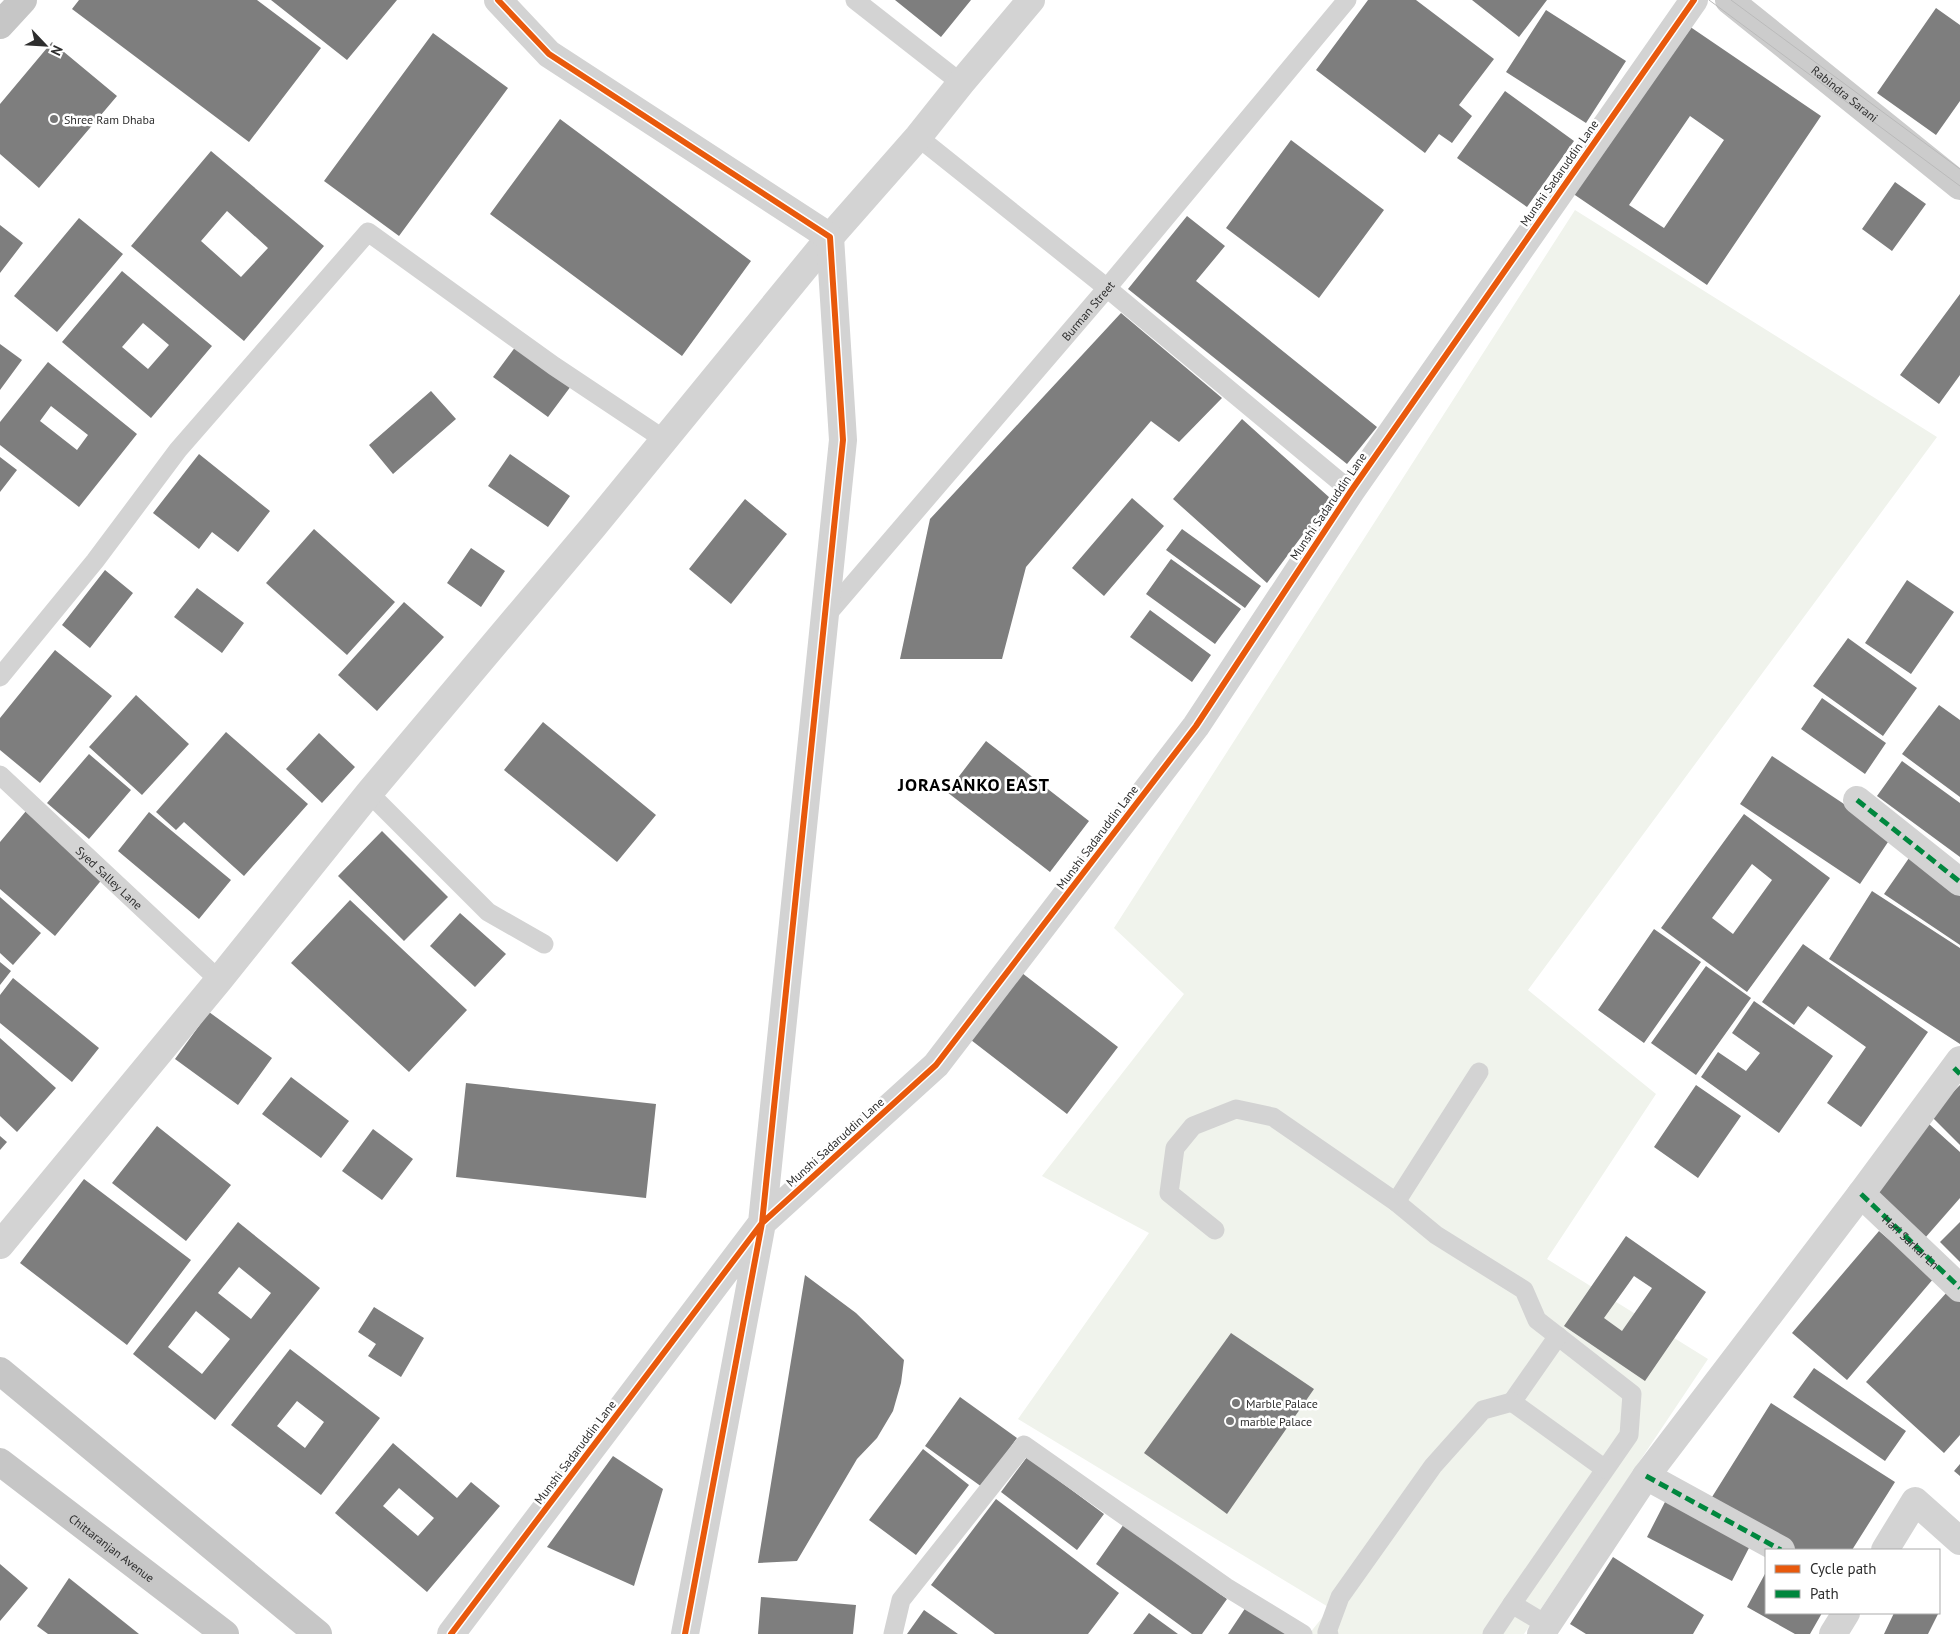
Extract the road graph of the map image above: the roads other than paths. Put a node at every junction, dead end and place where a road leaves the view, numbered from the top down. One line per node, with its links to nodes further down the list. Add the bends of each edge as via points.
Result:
1 (22, 0): 8 (main road)
2 (498, 0): 12 (street, via 549,54)
3 (855, 0): 9 (lane)
4 (1031, 0): 9 (street)
5 (1347, 0): 13 (lane, Burman Street)
6 (1694, 0): 15 (street, Munshi Sadaruddin Lane)
7 (1729, 0): 11 (main road, Rabindra Sarani)
8 (0, 25)
9 (961, 83): 10 (street)
10 (918, 137): 12 (street); 13 (lane)
11 (1960, 186)
12 (830, 237): 14 (street); 16 (street, via 843,440)
13 (1107, 288): 15 (lane); 16 (lane, Burman Street)
14 (665, 440): 17 (lane, via 554,366 368,232 178,450 95,561); 19 (street)
15 (1350, 491): 28 (street, Munshi Sadaruddin Lane, via 1196,726 936,1065)
16 (824, 618): 28 (street)
17 (0, 677)
18 (0, 775): 23 (lane, Syed Salley Lane)
19 (369, 793): 22 (lane, via 488,912); 23 (street)
20 (1857, 800): 21 (street)
21 (1960, 882)
22 (544, 944)
23 (219, 980): 30 (street)
24 (1958, 1067): 26 (street)
25 (1479, 1072): 27 (lane)
26 (1861, 1194): 31 (street, Hari Sarkar Ln); 37 (street)
27 (1396, 1202): 29 (lane, via 1273,1118 1236,1109 1193,1126 1175,1148 1169,1192); 32 (lane, via 1436,1235 1524,1290 1537,1320)
28 (762, 1223): 46 (street, Munshi Sadaruddin Lane); 47 (street)
29 (1216, 1230)
30 (0, 1245)
31 (1960, 1288)
32 (1558, 1336): 34 (lane); 36 (lane, via 1632,1394 1629,1434)
33 (0, 1371): 45 (main road)
34 (1512, 1402): 36 (lane); 50 (lane, via 1483,1410 1433,1466 1340,1597)
35 (0, 1462): 44 (main road, Chittaranjan Avenue)
36 (1605, 1469): 41 (lane)
37 (1646, 1476): 39 (street); 43 (street)
38 (1960, 1540): 40 (street, via 1915,1502)
39 (1779, 1549)
40 (1886, 1549)
41 (1512, 1604): 43 (lane); 51 (lane)
42 (1845, 1614): 52 (street)
43 (1550, 1631)
44 (225, 1634)
45 (318, 1634)
46 (452, 1634)
47 (685, 1634)
48 (893, 1634): 49 (lane, via 901,1600 1024,1446 1226,1587)
49 (1302, 1634)
50 (1328, 1634)
51 (1492, 1634)
52 (1833, 1634)

